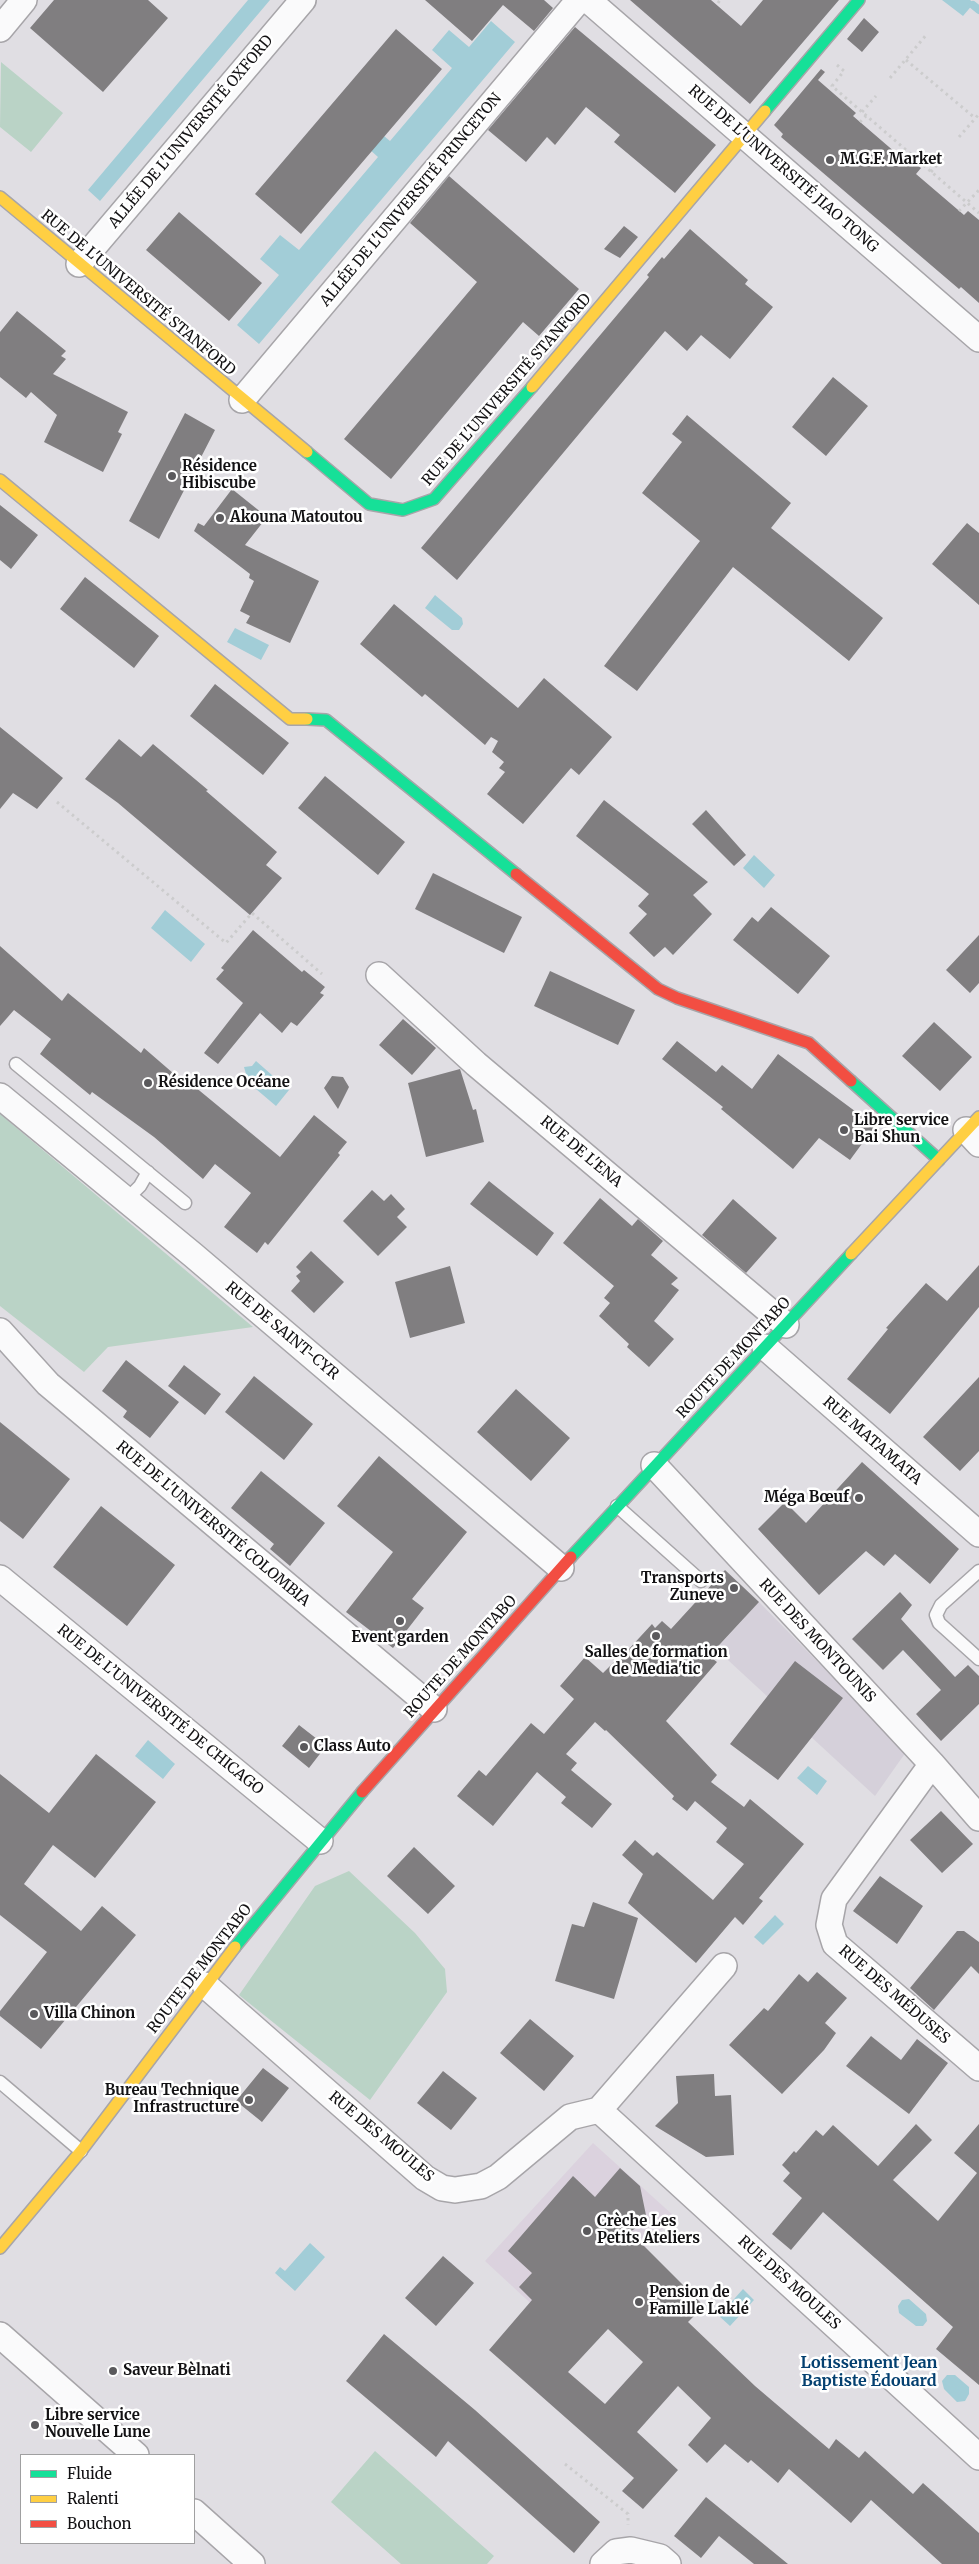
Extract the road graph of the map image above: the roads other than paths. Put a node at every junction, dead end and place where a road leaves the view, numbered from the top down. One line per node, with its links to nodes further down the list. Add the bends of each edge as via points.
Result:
1 (24, 0): 6 (street)
2 (303, 0): 9 (street, ALLÉE DE L'UNIVERSITÉ OXFORD)
3 (579, 0): 11 (street, ALLÉE DE L'UNIVERSITÉ PRINCETON)
4 (588, 0): 7 (street, RUE DE L'UNIVERSITÉ JIAO TONG)
5 (859, 0): 7 (street, RUE DE L'UNIVERSITÉ STANFORD)
6 (0, 28)
7 (744, 135): 10 (street, RUE DE L'UNIVERSITÉ JIAO TONG); 11 (street, RUE DE L'UNIVERSITÉ STANFORD, via 434,499 403,510 369,504)
8 (0, 197): 9 (street, RUE DE L'UNIVERSITÉ STANFORD)
9 (79, 264): 11 (street, RUE DE L'UNIVERSITÉ STANFORD)
10 (979, 339)
11 (242, 400)
12 (0, 480): 17 (street, via 290,719 326,720 658,990 809,1043)
13 (379, 975): 21 (street, RUE DE L'ENA, via 476,1064)
14 (16, 1064): 18 (lane)
15 (0, 1096): 19 (street, RUE DE SAINT-CYR)
16 (975, 1130): 17 (street, ROUTE DE MONTABO)
17 (939, 1160): 21 (street, ROUTE DE MONTABO)
18 (148, 1172): 19 (lane); 20 (lane)
19 (126, 1200): 27 (street, RUE DE SAINT-CYR)
20 (185, 1203)
21 (786, 1326): 23 (street, ROUTE DE MONTABO)
22 (0, 1331): 32 (street, RUE DE L'UNIVERSITÉ COLOMBIA, via 48,1384)
23 (765, 1347): 24 (street, ROUTE DE MONTABO); 26 (street, RUE MATAMATA)
24 (654, 1465): 25 (street, ROUTE DE MONTABO); 33 (street, RUE DES MONTOUNIS)
25 (617, 1506): 27 (street, ROUTE DE MONTABO); 30 (lane)
26 (979, 1534)
27 (561, 1568): 32 (street, ROUTE DE MONTABO)
28 (979, 1571): 31 (lane, via 941,1605 936,1615 940,1623)
29 (0, 1578): 35 (street, RUE DE L’UNIVERSITÉ DE CHICAGO)
30 (701, 1581)
31 (979, 1659)
32 (434, 1709): 35 (street, ROUTE DE MONTABO)
33 (932, 1764): 34 (street, RUE DES MONTOUNIS); 38 (street, RUE DES MÉDUSES, via 834,1899 828,1924 835,1944)
34 (979, 1818)
35 (320, 1841): 37 (street, ROUTE DE MONTABO)
36 (724, 1966): 40 (street)
37 (205, 1985): 40 (street, RUE DES MOULES, via 425,2178 442,2188 455,2190 481,2186 498,2177 570,2117); 41 (street, ROUTE DE MONTABO)
38 (979, 2068)
39 (0, 2082): 41 (lane)
40 (600, 2110): 45 (street, RUE DES MOULES)
41 (81, 2151): 42 (street, ROUTE DE MONTABO)
42 (0, 2248)
43 (0, 2336): 44 (street)
44 (135, 2454)
45 (979, 2457)
46 (195, 2513): 47 (street)
47 (252, 2564)
48 (603, 2564): 49 (street, via 616,2552 631,2550 660,2557)
49 (668, 2564)

